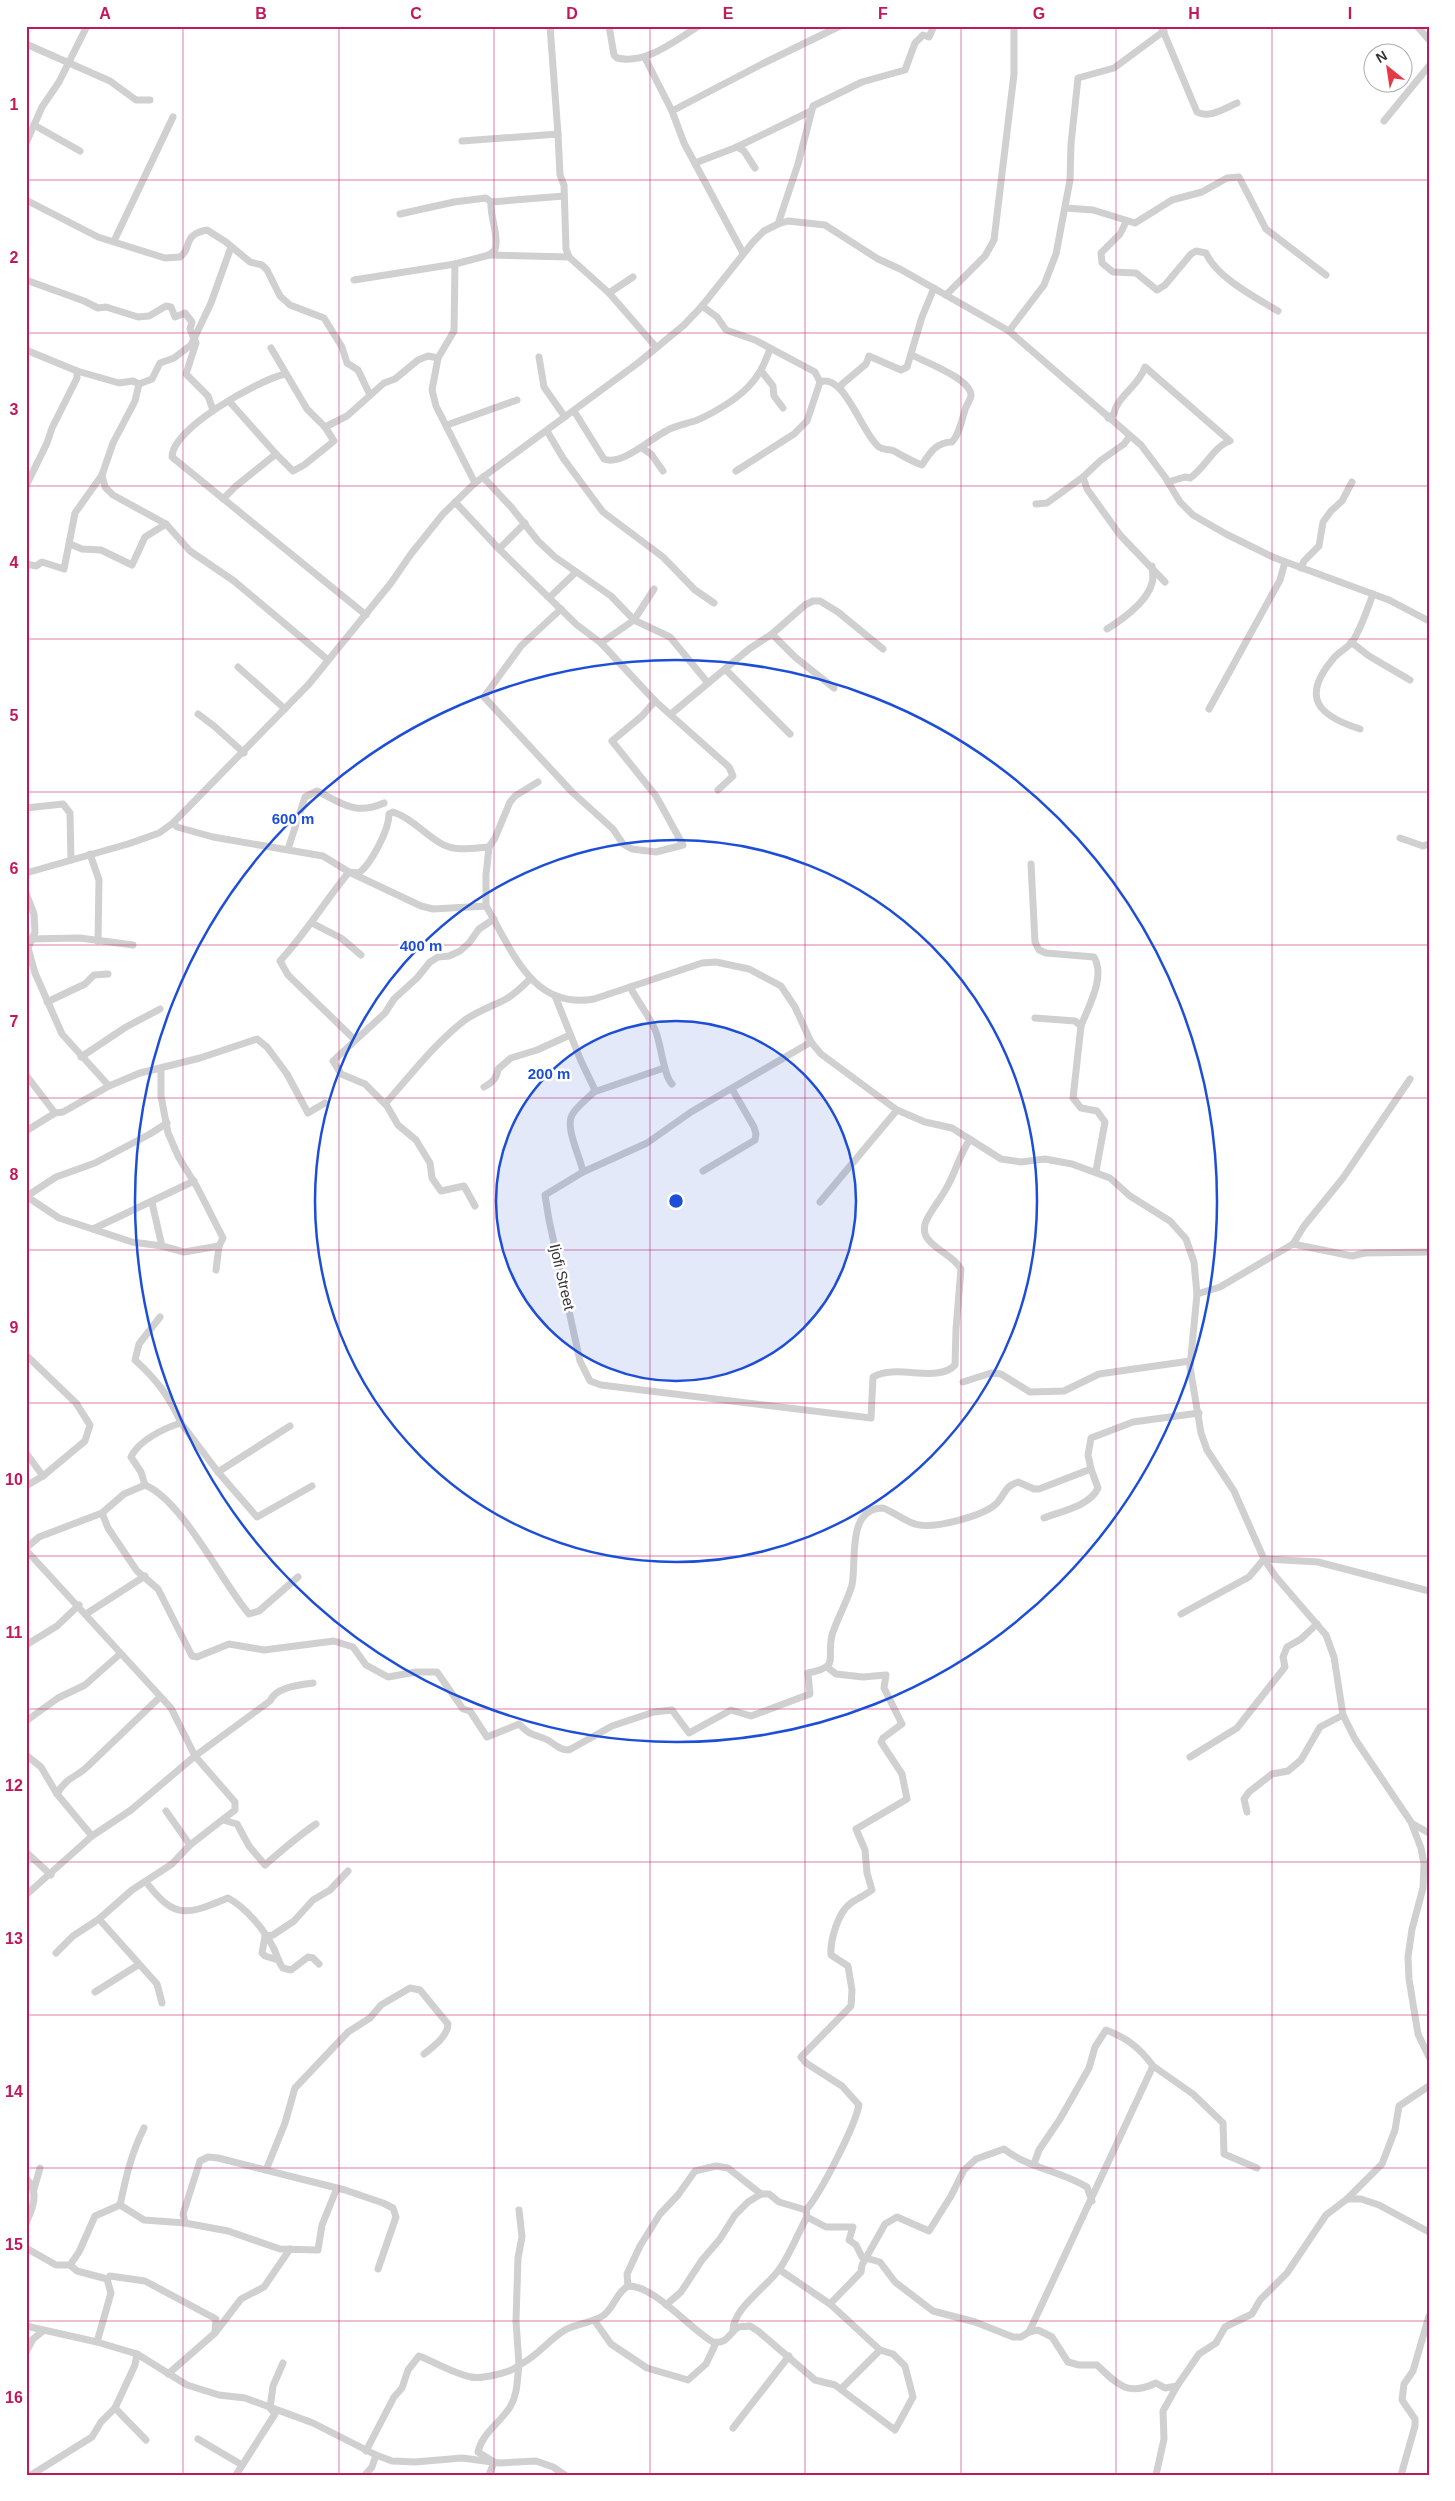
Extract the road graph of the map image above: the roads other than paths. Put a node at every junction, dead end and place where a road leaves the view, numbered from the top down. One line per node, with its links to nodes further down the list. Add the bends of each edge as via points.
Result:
1 (87, 26): 13 (street)
2 (550, 26): 22 (street)
3 (608, 26): 12 (street, via 617,58)
4 (699, 26): 12 (street)
5 (840, 26): 17 (street)
6 (934, 26): 18 (street, via 929,37 923,36 915,43 905,70 862,82 813,106)
7 (1014, 26): 48 (street, via 1014,74 994,240 985,256)
8 (1416, 26): 10 (street)
9 (1163, 29): 16 (street, via 1197,112 1208,115); 32 (street, via 1114,68 1078,78)
10 (1429, 40)
11 (26, 44): 13 (street)
12 (645, 58): 17 (street)
13 (68, 63): 15 (street, via 110,82 136,100); 21 (street)
14 (1429, 66): 20 (street)
15 (150, 100)
16 (1237, 104)
17 (672, 111): 27 (street)
18 (811, 112): 25 (street); 35 (street)
19 (173, 117): 36 (street)
20 (1384, 122)
21 (34, 125): 24 (street); 26 (street)
22 (558, 134): 23 (street); 29 (street)
23 (462, 141)
24 (26, 143)
25 (737, 147): 27 (street); 28 (street, via 744,151)
26 (80, 151)
27 (695, 163): 38 (street)
28 (755, 168)
29 (564, 196): 31 (street); 40 (street)
30 (26, 200): 36 (street, via 98,237)
31 (491, 202): 33 (street, via 486,198 454,202); 39 (street, via 496,246)
32 (1066, 208): 34 (street, via 1111,214); 51 (street, via 1056,254 1044,285)
33 (400, 214)
34 (1126, 222): 42 (street, via 1135,223 1172,200 1202,192 1227,178 1239,178 1266,229); 50 (street, via 1120,234 1101,253 1102,263 1113,272 1136,273 1158,290 1191,254 1196,251 1206,253 1210,262 1234,282)
35 (778, 224): 38 (street, via 764,231); 46 (street, via 800,221 825,225 878,259)
36 (114, 241): 37 (street, via 172,259 184,255 186,244 194,234 207,230)
37 (231, 247): 52 (street, via 211,303); 66 (street, via 239,255 262,265 280,296 290,305 324,318 342,347 347,362 358,370)
38 (743, 253): 49 (street)
39 (489, 256): 40 (street); 41 (street)
40 (569, 258): 47 (street)
41 (455, 264): 45 (street); 59 (street, via 454,331)
42 (1326, 275)
43 (633, 277): 47 (street)
44 (26, 280): 52 (street, via 98,308 106,307 138,317 171,307 175,317 185,313 192,322)
45 (354, 280)
46 (934, 288): 48 (street); 57 (street)
47 (608, 293): 53 (street)
48 (946, 295): 51 (street)
49 (702, 306): 53 (street); 55 (street, via 717,317 726,330)
50 (1278, 311)
51 (1009, 331): 73 (street)
52 (193, 337): 64 (street, via 191,345 183,352 160,363 152,379); 70 (street, via 196,343 186,374 208,396)
53 (656, 347): 71 (street)
54 (271, 348): 62 (street)
55 (770, 349): 61 (street); 63 (street, via 814,372)
56 (26, 350): 60 (street)
57 (912, 355): 65 (street, via 907,367 901,370 868,356 866,364 842,384); 65 (street, via 964,382 971,398 957,436 952,442 937,446 922,464 880,448 863,428)
58 (539, 357): 72 (street, via 544,387)
59 (438, 358): 66 (street, via 428,356 418,360); 74 (street, via 432,390 436,406)
60 (77, 371): 64 (street, via 119,383 132,381); 88 (street, via 77,378)
61 (762, 372): 69 (street); 78 (street, via 743,392 726,403 697,420 666,431)
62 (285, 374): 67 (street, via 268,378); 75 (street, via 307,409)
63 (820, 382): 65 (street, via 833,382); 81 (street, via 807,421 794,434)
64 (139, 384): 82 (street, via 135,401 113,443)
65 (841, 389)
66 (370, 395): 75 (street, via 347,416)
67 (229, 400): 70 (street); 79 (street)
68 (517, 400): 74 (street)
69 (783, 408)
70 (213, 410): 89 (street, via 177,444 172,457)
71 (574, 411): 72 (street); 78 (street, via 604,459 618,459)
72 (565, 417): 76 (street)
73 (1108, 418): 77 (street); 85 (street, via 1141,378 1145,367 1230,441 1221,444 1201,471 1190,478)
74 (447, 425): 87 (street)
75 (325, 427): 79 (street, via 334,441 304,465 293,471)
76 (547, 431): 83 (street); 105 (street, via 603,512 663,557 695,590)
77 (1130, 436): 84 (street); 85 (street, via 1141,445)
78 (642, 448): 80 (street, via 651,454)
79 (276, 454): 89 (street)
80 (663, 471)
81 (736, 471)
82 (102, 476): 93 (street, via 105,487 113,495); 94 (street, via 75,513)
83 (484, 477): 87 (street); 92 (street)
84 (1083, 477): 91 (street, via 1047,503); 98 (street, via 1087,489 1120,535)
85 (1168, 482): 96 (street, via 1180,502 1193,515)
86 (1352, 482): 99 (street, via 1342,501 1323,522 1319,546)
87 (475, 483): 90 (street)
88 (26, 486)
89 (224, 499): 107 (street)
90 (456, 502): 95 (street); 107 (street, via 416,547)
91 (1036, 504)
92 (525, 523): 95 (street); 100 (street, via 555,558)
93 (166, 524): 94 (street, via 145,537 132,565 101,550 82,549); 115 (street, via 190,551 234,581)
94 (70, 544): 97 (street, via 64,569 42,562 36,566)
95 (500, 549): 104 (street)
96 (1285, 562): 99 (street); 123 (street, via 1280,580)
97 (26, 564)
98 (1152, 566): 101 (street); 110 (street, via 1153,582 1146,595)
99 (1301, 568): 103 (street)
100 (576, 572): 104 (street); 108 (street, via 611,596)
101 (1166, 582)
102 (654, 589): 108 (street)
103 (1373, 594): 109 (street); 112 (street)
104 (550, 597): 106 (street)
105 (714, 603)
106 (561, 609): 113 (street); 121 (street, via 521,646 484,697 623,844 632,849 656,852 683,845 656,796 612,741)
107 (366, 615): 115 (street)
108 (634, 620): 113 (street); 119 (street, via 670,637)
109 (1429, 621)
110 (1107, 629)
111 (772, 634): 114 (street, via 805,605 820,601); 117 (street); 120 (street)
112 (1352, 642): 118 (street); 126 (street, via 1321,675 1316,688 1316,703 1326,714)
113 (601, 643): 121 (street)
114 (883, 649)
115 (328, 660): 122 (street)
116 (238, 667): 122 (street)
117 (726, 670): 119 (street); 127 (street)
118 (1410, 680)
119 (708, 683): 125 (street)
120 (834, 688)
121 (655, 701): 125 (street)
122 (285, 709): 128 (street)
123 (1209, 709)
124 (198, 714): 128 (street)
125 (671, 714): 130 (street, via 733,772 733,776)
126 (1360, 729)
127 (790, 734)
128 (244, 753): 133 (street)
129 (538, 782): 136 (street, via 510,802)
130 (718, 790)
131 (384, 803): 137 (street, via 344,807 317,791 305,797)
132 (26, 808): 139 (street, via 56,804 67,808 70,813)
133 (173, 823): 137 (street, via 213,837); 138 (street, via 160,833)
134 (1400, 838): 135 (street, via 1423,846)
135 (1429, 844)
136 (489, 847): 141 (street, via 454,848 442,844 416,824 393,812 389,814 385,834 366,868 359,873); 144 (street)
137 (288, 849): 141 (street, via 323,856)
138 (90, 854): 139 (street); 148 (street, via 99,880)
139 (71, 860): 142 (street)
140 (1031, 864): 158 (street, via 1035,942 1039,950 1046,954 1094,957 1097,962 1096,983)
141 (349, 872): 144 (street, via 433,909); 146 (street)
142 (26, 873)
143 (26, 893): 147 (street, via 34,914 35,932)
144 (486, 906): 145 (street)
145 (494, 919): 152 (street); 160 (street, via 479,929 460,951 430,962 394,999 385,1013)
146 (312, 923): 150 (street, via 341,938); 160 (street, via 280,964)
147 (29, 939): 148 (street); 155 (street, via 28,948 35,974)
148 (98, 941): 149 (street)
149 (133, 945)
150 (361, 955)
151 (108, 974): 155 (street, via 94,975 85,984)
152 (530, 979): 154 (street); 173 (street, via 508,998 467,1018 447,1035)
153 (630, 987): 154 (street, via 579,1002); 161 (street, via 702,963 716,962 749,969 781,986); 163 (street, via 656,1030)
154 (554, 996): 159 (street)
155 (47, 1002): 162 (street, via 62,1034)
156 (160, 1009): 162 (street)
157 (1035, 1018): 158 (street, via 1075,1021)
158 (1081, 1026): 179 (street, via 1073,1098 1081,1108 1098,1111 1104,1122)
159 (570, 1035): 169 (street, via 511,1058 498,1069 492,1083); 171 (street)
160 (354, 1039): 173 (street, via 333,1061 341,1074 364,1084)
161 (811, 1042): 170 (street, Ijofi Street); 174 (street, via 834,1065)
162 (81, 1057): 168 (street)
163 (664, 1068): 167 (street); 171 (street)
164 (161, 1069): 168 (street, via 140,1073); 172 (street, via 257,1039 287,1074 308,1113); 176 (street, via 161,1096)
165 (26, 1075): 175 (street)
166 (1410, 1078): 188 (street, via 1343,1178)
167 (672, 1084)
168 (110, 1086): 175 (street, via 71,1108)
169 (484, 1087)
170 (732, 1089): 180 (street, Ijofi Street, via 691,1112 647,1143); 181 (street, via 754,1128 755,1140)
171 (594, 1092): 180 (street, via 572,1114 569,1126)
172 (325, 1103)
173 (385, 1104): 186 (street, via 398,1125 416,1140 441,1191 464,1186)
174 (897, 1110): 178 (street, via 925,1122 952,1128); 185 (street)
175 (55, 1113): 177 (street)
176 (167, 1123): 182 (street, via 179,1158); 183 (street, via 95,1163 56,1177)
177 (26, 1131)
178 (970, 1139): 179 (street, via 1001,1159 1021,1162 1045,1159); 180 (street, Ijofi Street, via 924,1230 934,1246 958,1263 961,1269 955,1365 950,1370 937,1373 891,1371 873,1376 871,1418 601,1385 590,1381 580,1361 545,1195)
179 (1096, 1171): 193 (street, via 1178,1228 1194,1262)
180 (583, 1172)
181 (703, 1172)
182 (194, 1181): 184 (street); 190 (street, via 222,1238)
183 (27, 1196): 187 (street, via 59,1218)
184 (152, 1202): 187 (street); 189 (street)
185 (820, 1202)
186 (475, 1206)
187 (94, 1229): 189 (street, via 132,1242)
188 (1293, 1244): 191 (street, via 1352,1256); 193 (street, via 1220,1287)
189 (162, 1246): 190 (street, via 184,1252)
190 (219, 1246): 192 (street)
191 (1429, 1252)
192 (216, 1270)
193 (1197, 1294): 196 (street)
194 (160, 1317): 199 (street, via 139,1344 134,1360 155,1378 174,1404)
195 (26, 1355): 204 (street, via 76,1403 90,1425 84,1441)
196 (1190, 1361): 197 (street, via 1099,1374 1064,1391 1030,1392 1001,1374 991,1373); 198 (street)
197 (963, 1382)
198 (1199, 1413): 202 (street, via 1133,1422 1091,1438 1088,1455); 211 (street, via 1207,1450 1234,1491)
199 (181, 1423): 203 (street); 205 (street, via 135,1448 131,1457)
200 (290, 1426): 203 (street)
201 (26, 1453): 204 (street)
202 (1091, 1469): 209 (street, via 1098,1488 1094,1496); 221 (street, via 1039,1489 1018,1482 1003,1491 996,1503 989,1507 945,1523 915,1524 883,1508 871,1511 857,1532 852,1584 832,1633)
203 (218, 1472): 207 (street, via 257,1517)
204 (43, 1476): 206 (street)
205 (145, 1485): 208 (street, via 124,1494); 213 (street, via 157,1490 188,1525 237,1601 249,1614 259,1611)
206 (26, 1486)
207 (312, 1486)
208 (102, 1514): 210 (street, via 39,1537); 212 (street, via 136,1571)
209 (1044, 1518)
210 (28, 1553): 215 (street)
211 (1264, 1559): 214 (street, via 1318,1562); 217 (street, via 1249,1577); 218 (street)
212 (145, 1576): 216 (street); 221 (street, via 158,1588 192,1656 229,1644 264,1650 334,1641 344,1643 353,1647 366,1665 388,1677 438,1672 455,1699 463,1709 470,1711 487,1737 519,1724 532,1736 545,1738 563,1750 569,1750 612,1726 654,1712 672,1710 689,1733 731,1710 751,1716 767,1711 810,1694 808,1674)
213 (298, 1577)
214 (1429, 1591)
215 (79, 1605): 216 (street); 219 (street, via 57,1626)
216 (86, 1614): 220 (street)
217 (1181, 1614)
218 (1317, 1624): 224 (street, via 1326,1636 1334,1657); 228 (street, via 1287,1647 1283,1658 1285,1667 1237,1728)
219 (26, 1645)
220 (120, 1654): 223 (street); 225 (street, via 85,1685 58,1698)
221 (828, 1667): 268 (street, via 836,1674 886,1675 884,1688 902,1724 881,1742 902,1774 908,1799 856,1829 865,1850 872,1890 849,1904 832,1934 830,1947 831,1955 848,1966 851,2006 801,2057 806,2064 842,2086 859,2105 835,2163)
222 (313, 1682): 227 (street, via 285,1688)
223 (160, 1697): 227 (street, via 171,1708); 229 (street, via 87,1767 64,1782)
224 (1343, 1715): 231 (street, via 1320,1727 1301,1760 1288,1771 1272,1774 1249,1792 1244,1799); 233 (street, via 1355,1739)
225 (26, 1721)
226 (26, 1755): 229 (street, via 41,1767)
227 (195, 1756): 232 (street, via 235,1802 235,1810); 236 (street, via 131,1810)
228 (1190, 1758)
229 (57, 1794): 236 (street)
230 (166, 1811): 237 (street)
231 (1247, 1812)
232 (223, 1820): 234 (street, via 237,1824 265,1865); 237 (street)
233 (1411, 1822): 235 (street); 252 (street, via 1424,1864 1423,1888 1409,1948 1409,1979 1418,2034)
234 (316, 1824)
235 (1429, 1833)
236 (92, 1836): 240 (street)
237 (190, 1845): 241 (street, via 172,1864)
238 (26, 1852): 240 (street)
239 (348, 1872): 244 (street, via 294,1921 273,1935)
240 (50, 1875): 242 (street)
241 (146, 1882): 243 (street); 244 (street, via 173,1910 215,1905 228,1898 235,1901)
242 (26, 1895)
243 (99, 1918): 245 (street); 248 (street)
244 (265, 1936): 246 (street); 246 (street, via 262,1953)
245 (56, 1953)
246 (278, 1960): 247 (street, via 288,1971 308,1957)
247 (319, 1964)
248 (138, 1965): 249 (street); 250 (street, via 157,1984)
249 (95, 1992)
250 (162, 2003)
251 (424, 2054): 259 (street, via 444,2036 448,2024 420,1990 410,1988 381,2005 370,2018 348,2032 294,2088 285,2123)
252 (1429, 2058)
253 (1153, 2066): 256 (street, via 1142,2051 1122,2036 1106,2030 1095,2047 1089,2068 1039,2150); 258 (street, via 1193,2094 1224,2124 1224,2154); 265 (street, via 1098,2180)
254 (1429, 2086): 264 (street, via 1399,2106 1395,2130 1382,2164)
255 (144, 2128): 266 (street, via 129,2161)
256 (1034, 2164): 265 (street, via 1087,2187); 274 (street, via 1019,2161 1004,2149 976,2159 964,2170 929,2231 897,2217 885,2224)
257 (40, 2168): 262 (street)
258 (1257, 2168)
259 (266, 2170): 261 (street); 270 (street, via 218,2158 208,2157 200,2161 183,2214)
260 (26, 2178): 262 (street)
261 (338, 2188): 273 (street, via 322,2225 318,2250); 276 (street, via 393,2208 396,2217)
262 (34, 2189): 269 (street, via 33,2209)
263 (761, 2194): 268 (street, via 769,2194 779,2202); 279 (street, via 728,2168 716,2166 695,2171 678,2196 660,2214 640,2246 627,2274); 281 (street, via 735,2214 681,2292)
264 (1347, 2199): 271 (street, via 1362,2199 1379,2205); 298 (street, via 1326,2215 1287,2273 1260,2300 1252,2314 1225,2327 1216,2343 1199,2354)
265 (1092, 2201): 287 (street)
266 (120, 2205): 270 (street, via 144,2220); 275 (street, via 96,2216)
267 (519, 2210): 296 (street, via 522,2237 516,2321)
268 (807, 2213): 274 (street, via 826,2227 853,2227 849,2240); 277 (street)
269 (26, 2223)
270 (185, 2223): 273 (street, via 228,2231)
271 (1429, 2232)
272 (26, 2248): 275 (street, via 56,2264)
273 (290, 2249): 288 (street, via 264,2287 241,2299)
274 (866, 2259): 280 (street, via 861,2272); 287 (street, via 880,2262 895,2282 932,2312 975,2322 1013,2337)
275 (70, 2265): 278 (street, via 77,2271)
276 (378, 2269)
277 (780, 2270): 280 (street); 286 (street, via 745,2306 733,2324)
278 (107, 2279): 288 (street, via 110,2276 145,2281 216,2319); 289 (street, via 111,2293)
279 (628, 2286): 281 (street, via 642,2289); 283 (street, via 617,2294 610,2310)
280 (830, 2304): 291 (street)
281 (666, 2305): 290 (street)
282 (1429, 2316): 315 (street, via 1413,2371 1404,2384 1402,2400 1415,2426)
283 (594, 2320): 290 (street, via 611,2344 647,2368 688,2380 706,2364); 296 (street, via 565,2330)
284 (26, 2326): 285 (street)
285 (43, 2331): 289 (street); 292 (street, via 33,2339)
286 (733, 2331): 290 (street, via 727,2340); 294 (street, via 750,2326)
287 (1029, 2332): 298 (street, via 1038,2330 1052,2337 1068,2362 1097,2365 1111,2380 1126,2389 1156,2384 1165,2388)
288 (215, 2333): 297 (street)
289 (97, 2342): 293 (street)
290 (716, 2343)
291 (880, 2350): 299 (street); 299 (street, via 893,2354 909,2375 913,2397 895,2430)
292 (26, 2352)
293 (137, 2354): 297 (street); 300 (street)
294 (789, 2356): 299 (street, via 815,2380); 302 (street)
295 (283, 2363): 301 (street, via 273,2386)
296 (519, 2365): 305 (street, via 502,2375 472,2377 419,2356 408,2370 402,2388); 307 (street, via 512,2405 480,2444 478,2452)
297 (168, 2374): 301 (street, via 200,2390 245,2398)
298 (1177, 2386): 314 (street, via 1163,2411 1164,2439)
299 (840, 2389)
300 (115, 2408): 304 (street); 309 (street, via 92,2437)
301 (270, 2408): 305 (street, via 313,2423); 308 (street, via 276,2414)
302 (733, 2428)
303 (198, 2439): 308 (street)
304 (146, 2440)
305 (366, 2451): 306 (street)
306 (376, 2455): 307 (street, via 392,2461 462,2458); 311 (street)
307 (494, 2462): 312 (street); 313 (street, via 536,2461)
308 (242, 2465): 310 (street)
309 (31, 2475)
310 (236, 2475)
311 (366, 2475)
312 (489, 2475)
313 (565, 2475)
314 (1156, 2475)
315 (1401, 2475)

